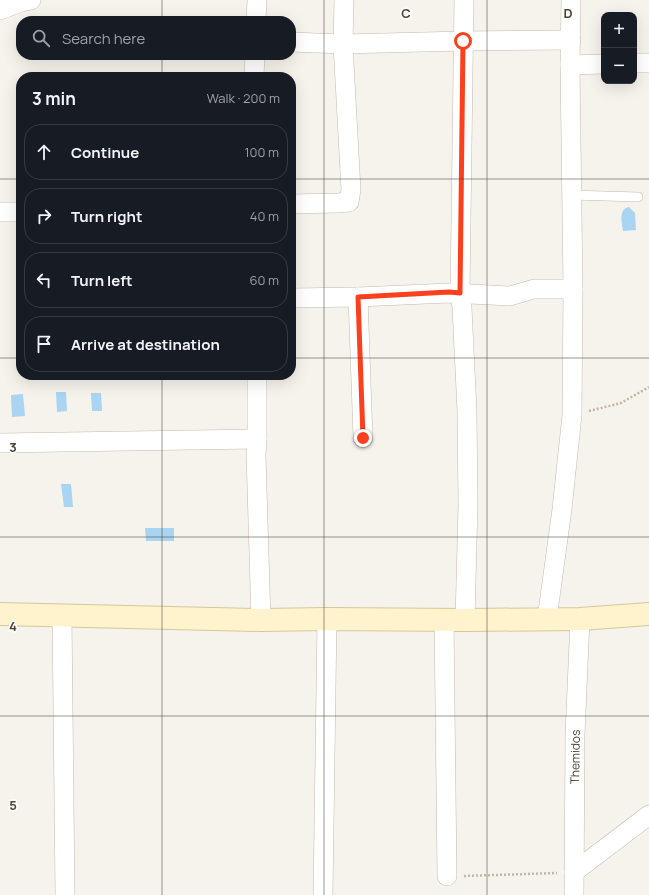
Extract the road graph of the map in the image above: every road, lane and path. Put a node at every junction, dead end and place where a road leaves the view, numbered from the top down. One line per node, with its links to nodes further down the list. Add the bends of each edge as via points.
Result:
1 (31, 0): 6 (street)
2 (257, 0): 7 (street)
3 (344, 0): 11 (street)
4 (464, 0): 9 (street)
5 (571, 0): 8 (street)
6 (0, 10)
7 (256, 16)
8 (571, 40): 9 (street); 16 (street)
9 (463, 41): 11 (street); 24 (street)
10 (296, 42): 11 (street)
11 (343, 44): 20 (street, via 351,190 349,202)
12 (255, 60): 17 (street)
13 (649, 62): 14 (street)
14 (637, 63)
15 (601, 64): 16 (street)
16 (570, 65): 18 (street)
17 (254, 72)
18 (571, 195): 19 (lane); 23 (street)
19 (638, 197)
20 (296, 204)
21 (0, 212): 22 (street)
22 (16, 212)
23 (573, 289): 24 (street, via 534,289 510,296); 29 (street)
24 (460, 293): 25 (street); 37 (street, via 467,411 468,505)
25 (358, 297): 26 (street); 30 (street)
26 (296, 298)
27 (257, 380): 31 (street)
28 (649, 387): 29 (path, via 621,404)
29 (572, 414): 38 (street, via 562,509)
30 (363, 438)
31 (257, 439): 32 (street); 40 (street)
32 (0, 443)
33 (0, 614): 35 (street)
34 (649, 614): 39 (street)
35 (62, 615): 40 (street); 44 (street)
36 (327, 619): 37 (street); 40 (street); 45 (street)
37 (455, 619): 38 (street); 43 (street)
38 (546, 619): 39 (street)
39 (580, 619): 42 (street, Themidos, via 575,735)
40 (261, 620)
41 (649, 815): 42 (street)
42 (574, 872): 43 (path); 46 (street, Themidos)
43 (447, 876)
44 (65, 895)
45 (323, 895)
46 (574, 895)

